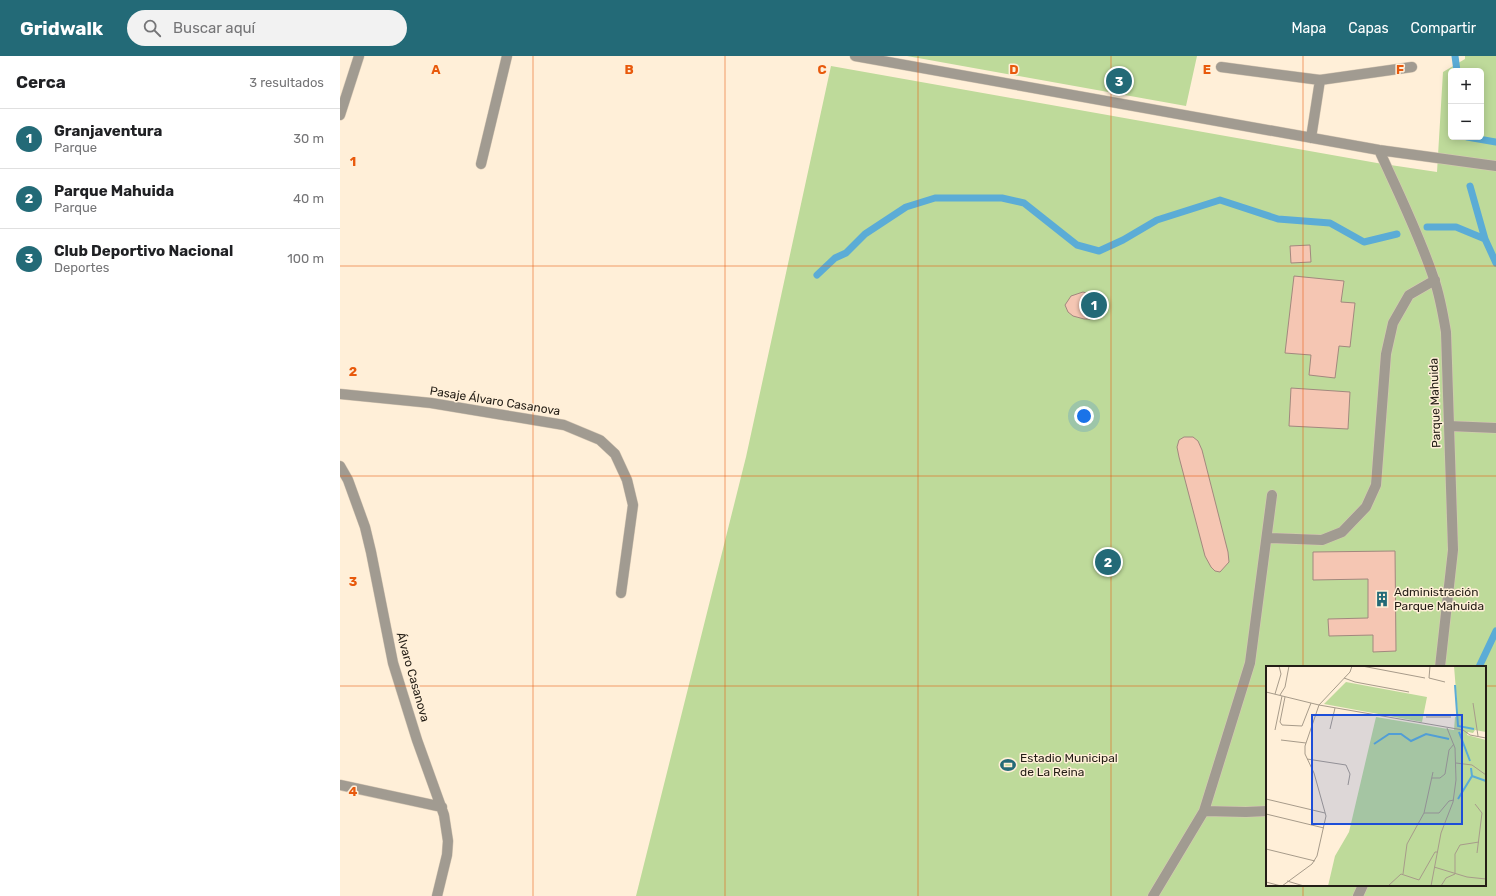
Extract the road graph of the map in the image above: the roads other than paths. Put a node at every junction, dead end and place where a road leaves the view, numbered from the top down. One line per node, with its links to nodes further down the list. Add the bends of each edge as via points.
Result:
1 (359, 56): 7 (street)
2 (507, 56): 10 (street)
3 (855, 56): 8 (street)
4 (1221, 66): 6 (street)
5 (1412, 66): 6 (street)
6 (1320, 80): 8 (street)
7 (340, 115)
8 (1311, 138): 9 (street)
9 (1379, 150): 11 (street); 12 (street, Parque Mahuida)
10 (481, 164)
11 (1496, 166)
12 (1435, 280): 14 (street, Parque Mahuida, via 1446,332); 18 (street, via 1409,295 1393,323 1386,354 1376,486 1366,506 1342,532 1322,540)
13 (340, 394): 19 (street, Pasaje Álvaro Casanova, via 431,404 564,425 600,440 615,454 627,480 633,505)
14 (1449, 426): 15 (street); 20 (street, Parque Mahuida, via 1453,550)
15 (1496, 428)
16 (340, 466): 22 (street, Álvaro Casanova, via 348,480 365,527 393,663 417,740)
17 (1272, 494): 18 (street)
18 (1267, 538): 23 (street, via 1250,663)
19 (621, 593)
20 (1440, 666)
21 (340, 785): 22 (street)
22 (442, 807): 26 (street, Álvaro Casanova, via 448,841)
23 (1204, 811): 24 (street); 27 (street)
24 (1266, 811)
25 (1363, 886): 28 (street)
26 (437, 896)
27 (1153, 896)
28 (1358, 896)

